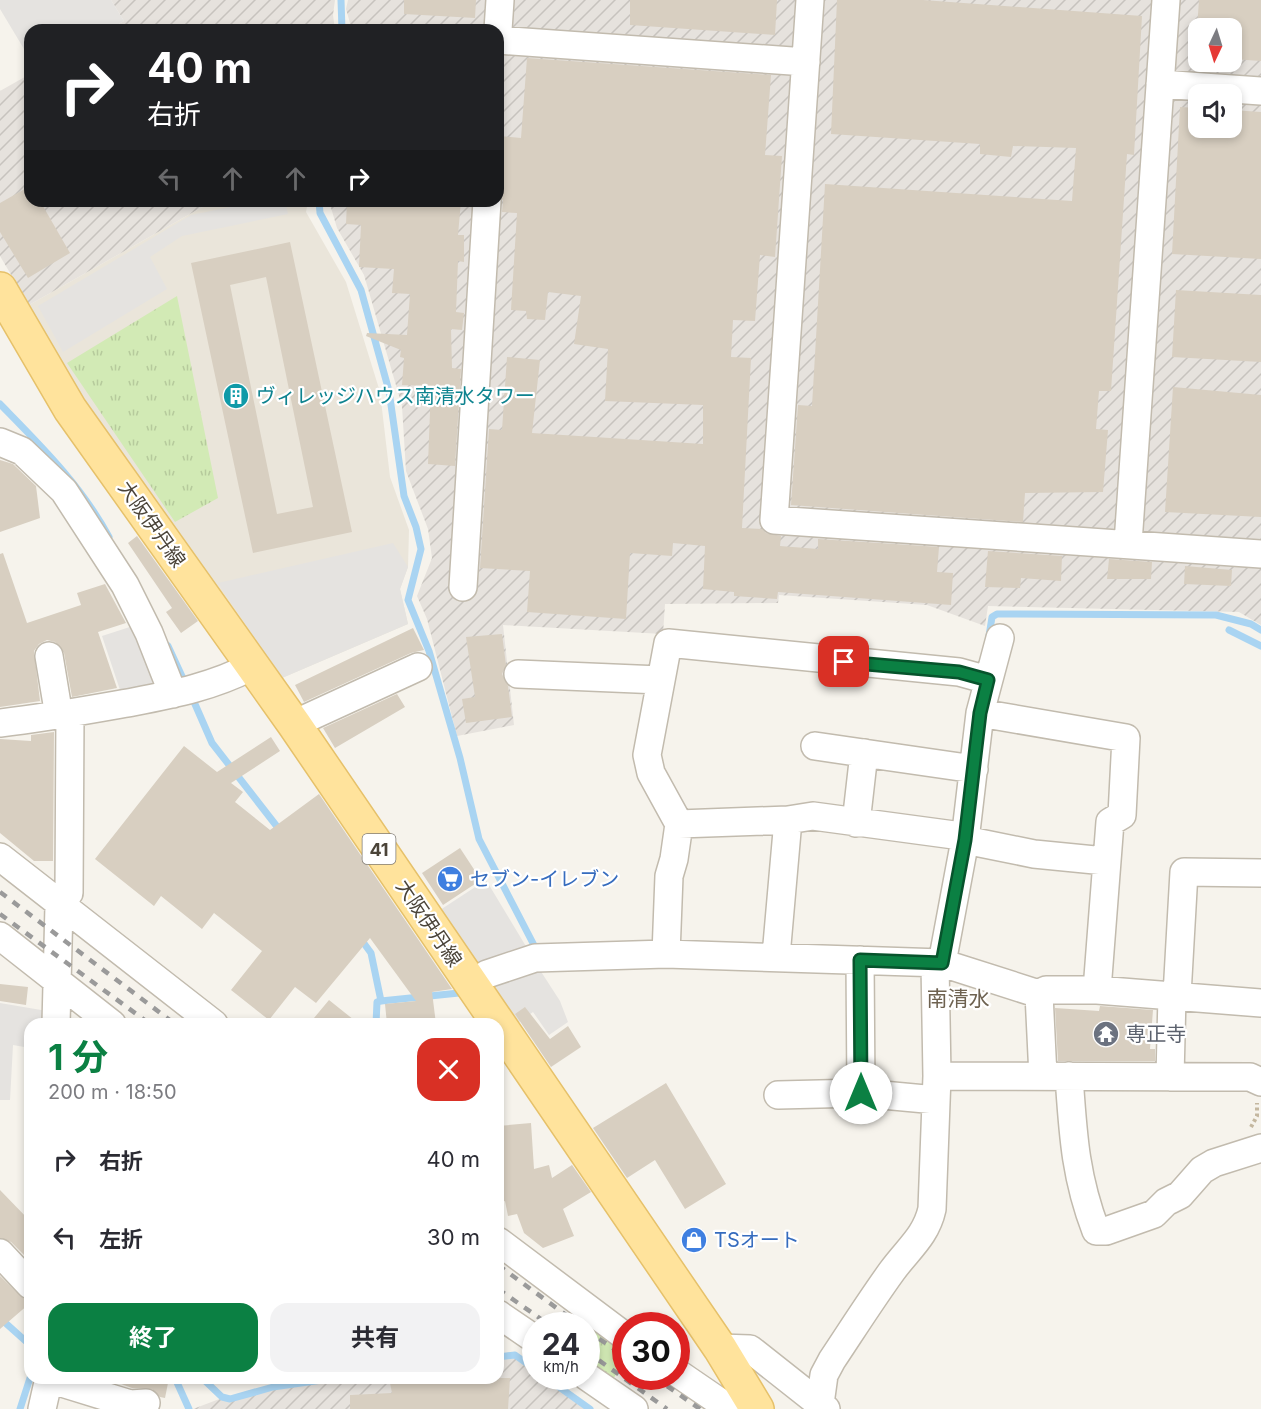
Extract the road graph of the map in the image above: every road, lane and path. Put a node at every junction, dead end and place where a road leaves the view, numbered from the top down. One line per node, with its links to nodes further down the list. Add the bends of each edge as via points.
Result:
1 (500, 0): 4 (street)
2 (810, 0): 6 (street)
3 (1166, 0): 7 (street)
4 (498, 24)
5 (504, 40): 6 (street)
6 (806, 62): 12 (street, via 774,520)
7 (1160, 84): 8 (street); 12 (street)
8 (1261, 91)
9 (487, 207): 14 (street)
10 (0, 289): 17 (main road, 大阪伊丹線 / 41, via 70,409)
11 (0, 442): 22 (street, via 22,451 64,491 125,585)
12 (1128, 543): 13 (street)
13 (1261, 554)
14 (463, 586)
15 (1000, 638): 20 (street)
16 (49, 656): 24 (street)
17 (252, 666): 22 (street, via 228,679); 26 (main road, 大阪伊丹線 / 41)
18 (418, 667): 26 (street)
19 (518, 674): 21 (street)
20 (982, 679): 21 (street, via 959,672 668,643); 23 (street)
21 (660, 680): 32 (street, via 647,755 651,773)
22 (173, 694): 24 (street)
23 (980, 713): 29 (street); 35 (street, via 1126,738 1122,814 1110,822)
24 (65, 715): 25 (street); 37 (street, via 69,893)
25 (0, 723)
26 (294, 723): 44 (main road, 大阪伊丹線 / 41)
27 (815, 746): 28 (street)
28 (864, 753): 29 (street); 31 (street)
29 (968, 768): 33 (street)
30 (788, 820): 31 (street, via 813,816); 32 (street); 40 (street)
31 (856, 823): 33 (street)
32 (679, 824): 39 (street, via 669,876)
33 (960, 837): 35 (street, via 1034,854); 41 (street)
34 (0, 857): 37 (street)
35 (1105, 861): 45 (street)
36 (1261, 873): 47 (street, via 1184,872)
37 (59, 905): 43 (street); 51 (street)
38 (0, 936): 43 (street)
39 (666, 954): 40 (street); 44 (street, via 535,958 487,974)
40 (776, 956): 42 (street)
41 (943, 958): 42 (street); 46 (street); 56 (street)
42 (860, 960): 58 (street)
43 (59, 984): 49 (street); 50 (street)
44 (471, 984): 52 (main road, 大阪伊丹線 / 41)
45 (1097, 990): 46 (street); 47 (street)
46 (1039, 993): 54 (street)
47 (1175, 995): 48 (street); 55 (street)
48 (1261, 1003)
49 (56, 1018)
50 (104, 1018)
51 (206, 1018)
52 (494, 1018)
53 (504, 1032): 67 (main road, 大阪伊丹線 / 41)
54 (1056, 1076): 55 (street); 56 (street); 60 (street, via 1082,1194 1096,1231 1154,1214 1202,1170)
55 (1170, 1077): 57 (street, via 1250,1077)
56 (940, 1082): 58 (street); 73 (street, via 928,1224 832,1360 824,1376)
57 (1261, 1082)
58 (861, 1093): 59 (street)
59 (778, 1095)
60 (1261, 1149)
61 (504, 1246): 65 (street)
62 (0, 1253): 63 (street)
63 (24, 1279)
64 (504, 1318): 66 (street)
65 (612, 1326)
66 (522, 1330)
67 (720, 1348): 73 (street, via 750,1349); 77 (main road, 大阪伊丹線 / 41)
68 (690, 1382): 76 (street)
69 (48, 1384): 74 (street)
70 (65, 1384): 72 (street, via 130,1404)
71 (600, 1386): 75 (street)
72 (146, 1403)
73 (823, 1407)
74 (42, 1409)
75 (634, 1409)
76 (730, 1409)
77 (757, 1409)

